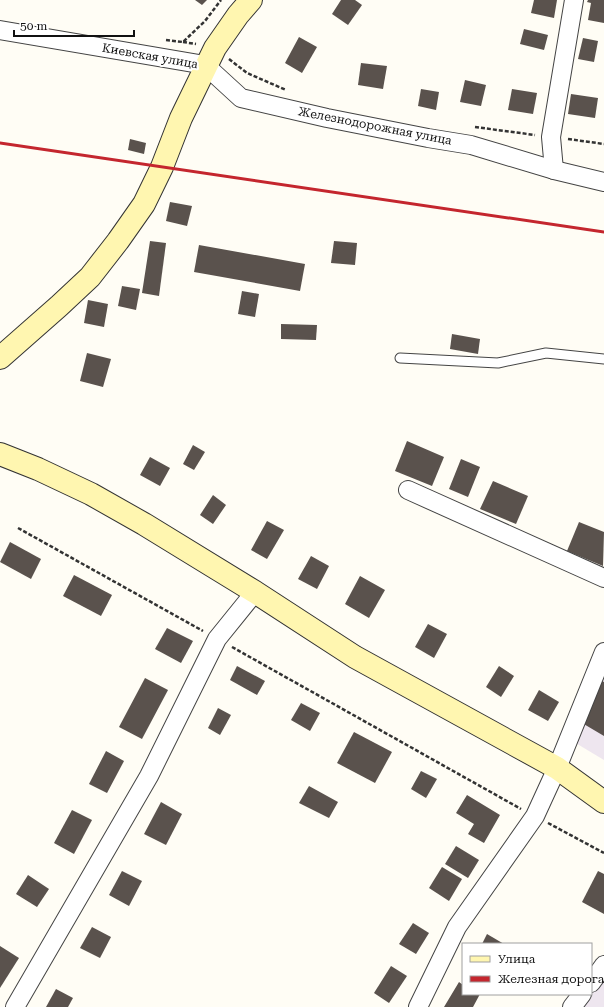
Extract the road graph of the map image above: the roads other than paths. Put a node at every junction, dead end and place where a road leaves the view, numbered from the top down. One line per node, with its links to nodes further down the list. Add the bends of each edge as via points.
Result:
1 (251, 0): 4 (street)
2 (574, 0): 5 (street, via 551,137)
3 (0, 30): 4 (street, Киевская улица)
4 (210, 57): 5 (street, Железнодорожная улица, via 241,98 326,118 471,145); 7 (street, via 144,204 90,277)
5 (554, 170): 6 (street, Железнодорожная улица)
6 (604, 182)
7 (0, 358)
8 (400, 358): 9 (lane, via 498,363 546,353)
9 (604, 359)
10 (0, 454): 13 (street, via 91,494)
11 (408, 490): 12 (street)
12 (604, 578)
13 (255, 592): 15 (street, via 355,657); 20 (street, via 217,639 149,776)
14 (604, 652): 15 (street)
15 (557, 768): 16 (street); 21 (street, via 535,816 457,927)
16 (604, 802)
17 (604, 965): 18 (street)
18 (592, 982)
19 (581, 995): 22 (street)
20 (14, 1007)
21 (418, 1007)
22 (572, 1007)

